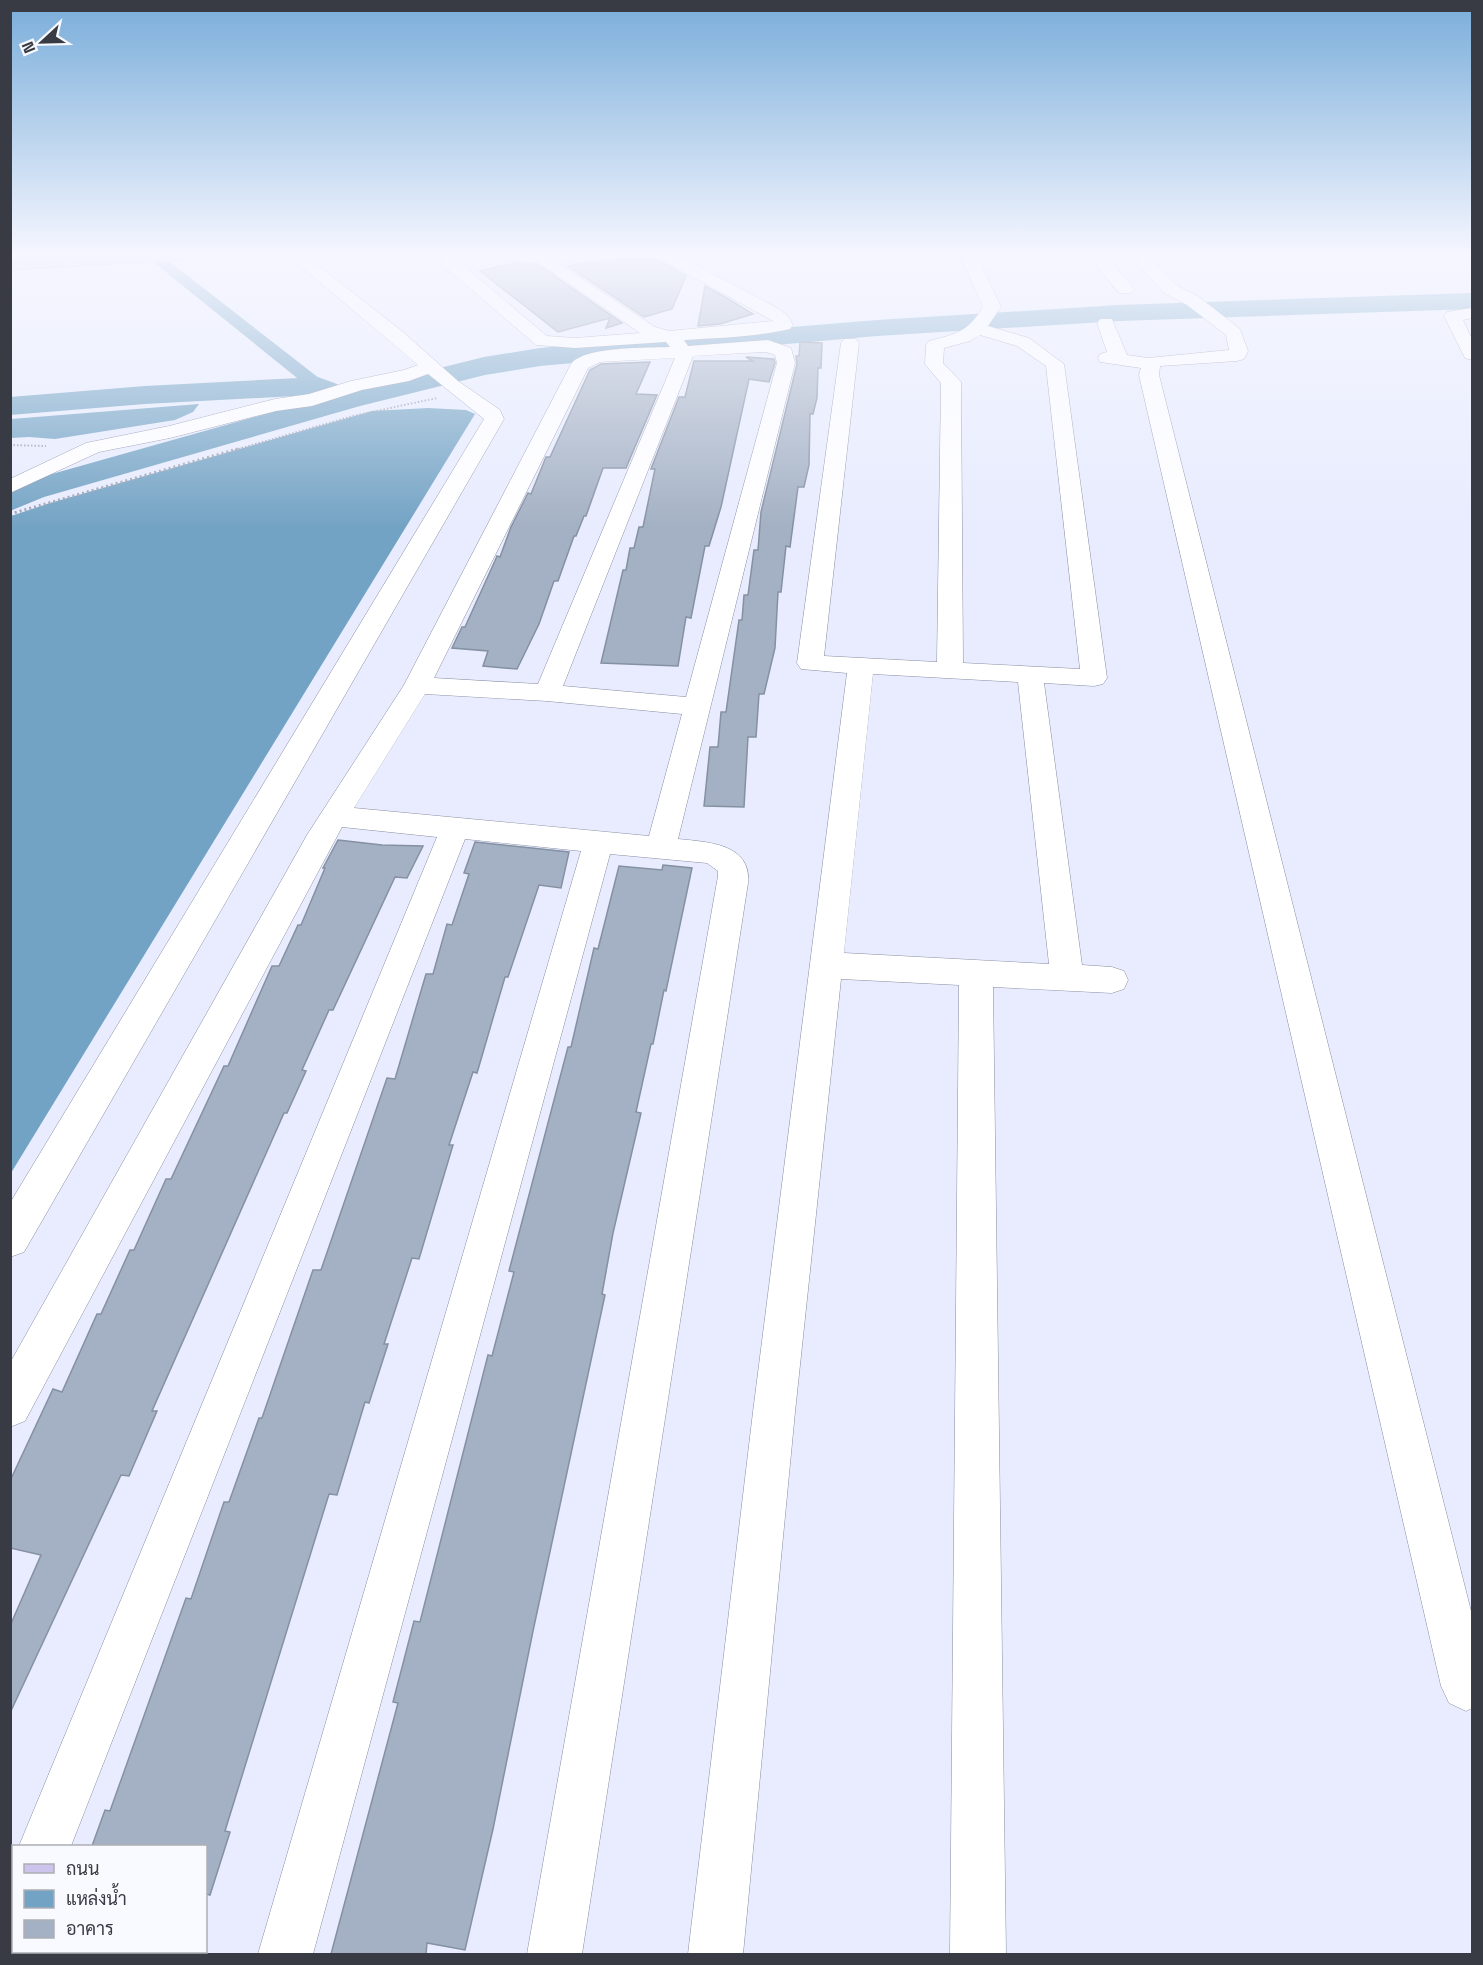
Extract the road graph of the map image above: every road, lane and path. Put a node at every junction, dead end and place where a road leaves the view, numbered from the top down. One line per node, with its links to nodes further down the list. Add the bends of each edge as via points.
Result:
1 (850, 343): 14 (street, via 810,663)
2 (403, 344): 11 (street)
3 (662, 344): 17 (street, via 579,364)
4 (676, 344): 18 (street, via 684,360)
5 (725, 344): 19 (street, via 768,346 784,352 786,363)
6 (941, 344): 15 (street, via 935,345 934,364 951,382)
7 (1025, 344): 16 (street, via 1054,364 1094,678)
8 (1110, 344): 10 (street, via 1113,359)
9 (1237, 344): 10 (street, via 1237,355 1229,358)
10 (1150, 364): 30 (street, via 1149,375)
11 (444, 378): 12 (street, via 409,375 93,447); 13 (path, via 353,416); 28 (street, via 493,414 483,441)
12 (10, 487)
13 (10, 514)
14 (861, 666): 15 (street); 24 (street)
15 (950, 670): 16 (street)
16 (1030, 675): 26 (street)
17 (417, 685): 18 (street); 20 (street)
18 (547, 693): 19 (street)
19 (699, 707): 23 (street)
20 (333, 816): 21 (street); 29 (street)
21 (455, 828): 22 (street); 31 (street)
22 (599, 841): 23 (street); 32 (street)
23 (661, 848): 33 (street, via 724,857 732,866 734,879)
24 (825, 965): 25 (street); 34 (street)
25 (976, 973): 26 (street); 35 (street)
26 (1067, 979): 27 (street)
27 (1112, 980)
28 (10, 1239)
29 (10, 1406)
30 (1466, 1686)
31 (45, 1845)
32 (285, 1954)
33 (555, 1954)
34 (715, 1954)
35 (978, 1954)

